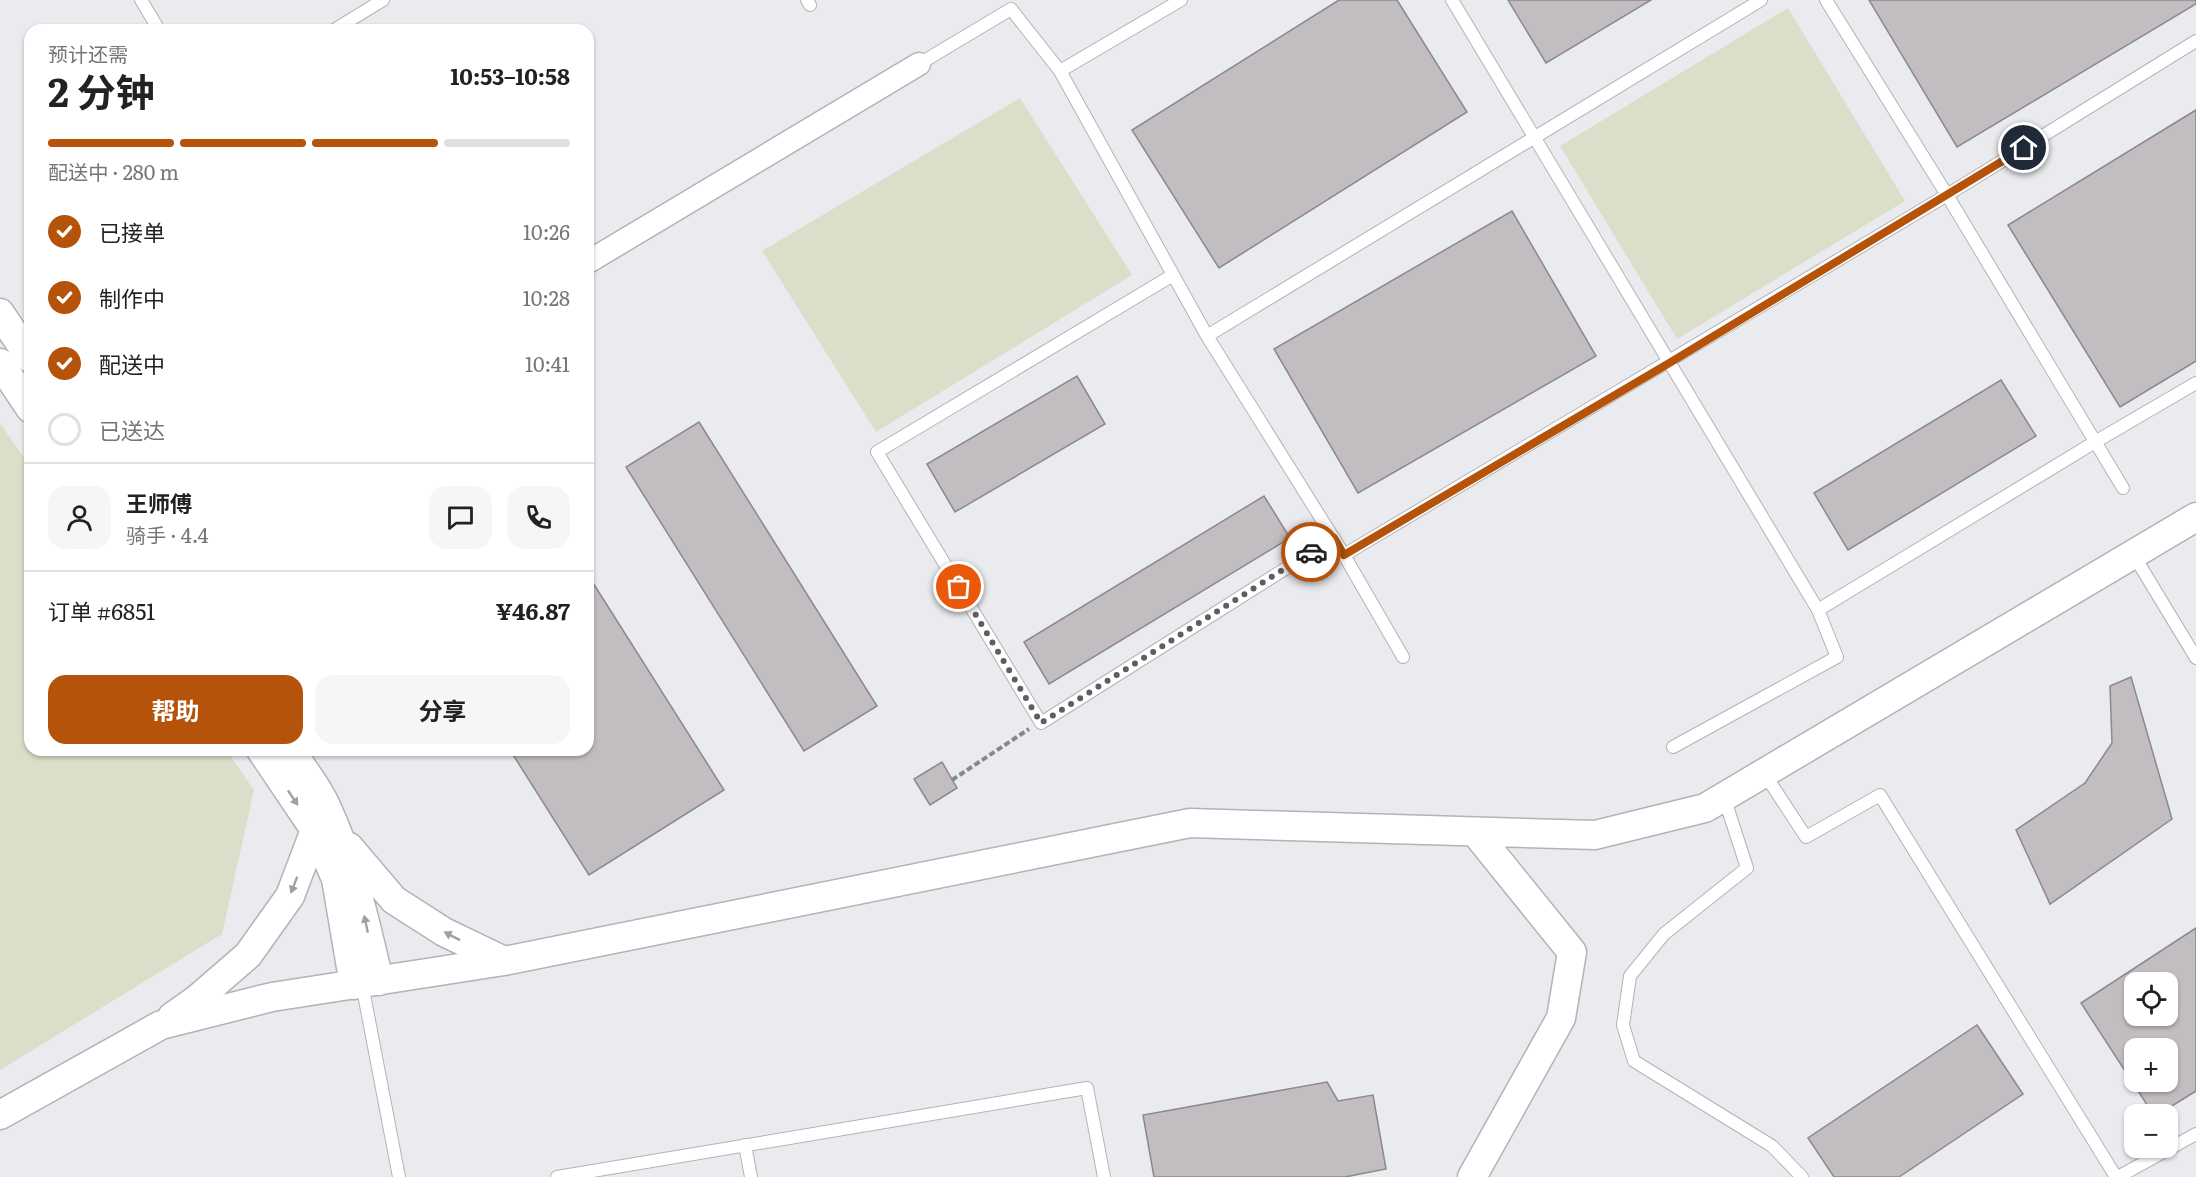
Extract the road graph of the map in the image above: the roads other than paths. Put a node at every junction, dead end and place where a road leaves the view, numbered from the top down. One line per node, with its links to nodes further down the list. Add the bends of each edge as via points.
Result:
1 (141, 0): 7 (lane)
2 (383, 0): 8 (lane)
3 (1181, 0): 11 (lane)
4 (1452, 0): 12 (lane)
5 (1761, 0): 12 (lane)
6 (1826, 0): 13 (lane)
7 (155, 24)
8 (344, 24)
9 (2196, 41): 13 (lane)
10 (919, 64): 11 (lane, via 1011,9); 14 (street)
11 (1060, 71): 15 (lane)
12 (1535, 137): 17 (lane); 19 (lane)
13 (1947, 195): 19 (lane); 23 (lane)
14 (594, 258)
15 (1173, 275): 17 (lane); 26 (lane, via 877,452 1041,723)
16 (0, 313): 18 (street)
17 (1206, 336): 26 (lane)
18 (24, 349)
19 (1671, 362): 28 (lane); 29 (lane)
20 (0, 363): 22 (street)
21 (2196, 383): 23 (lane)
22 (24, 399)
23 (2095, 442): 24 (lane); 29 (lane)
24 (2122, 488)
25 (2196, 517): 27 (street)
26 (1334, 538): 28 (lane)
27 (2133, 554): 31 (lane); 35 (street)
28 (1344, 555): 30 (lane)
29 (1818, 610): 32 (lane, via 1837,657)
30 (1403, 657)
31 (2196, 658)
32 (1673, 747)
33 (266, 756): 38 (street, one-way to 38)
34 (294, 756): 38 (street, via 324,802)
35 (1764, 773): 36 (street); 51 (lane, via 1806,837 1880,795)
36 (1724, 797): 37 (street, via 1705,808 1595,836); 50 (lane, via 1747,868 1664,934 1630,976 1623,1025 1634,1061 1772,1146)
37 (1475, 832): 39 (street, via 1190,823); 49 (street, via 1572,952 1561,1018)
38 (327, 833): 39 (street, one-way to 38, via 444,932 394,900); 40 (street); 41 (street, one-way to 41, via 248,956)
39 (504, 961): 40 (street)
40 (365, 984): 41 (street, via 272,997); 45 (lane)
41 (161, 1024): 42 (street)
42 (0, 1115)
43 (2196, 1134): 51 (lane)
44 (745, 1146): 46 (lane); 47 (lane); 48 (lane, via 1087,1088)
45 (399, 1177)
46 (557, 1177)
47 (751, 1177)
48 (1104, 1177)
49 (1472, 1177)
50 (1802, 1177)
51 (2117, 1177)

